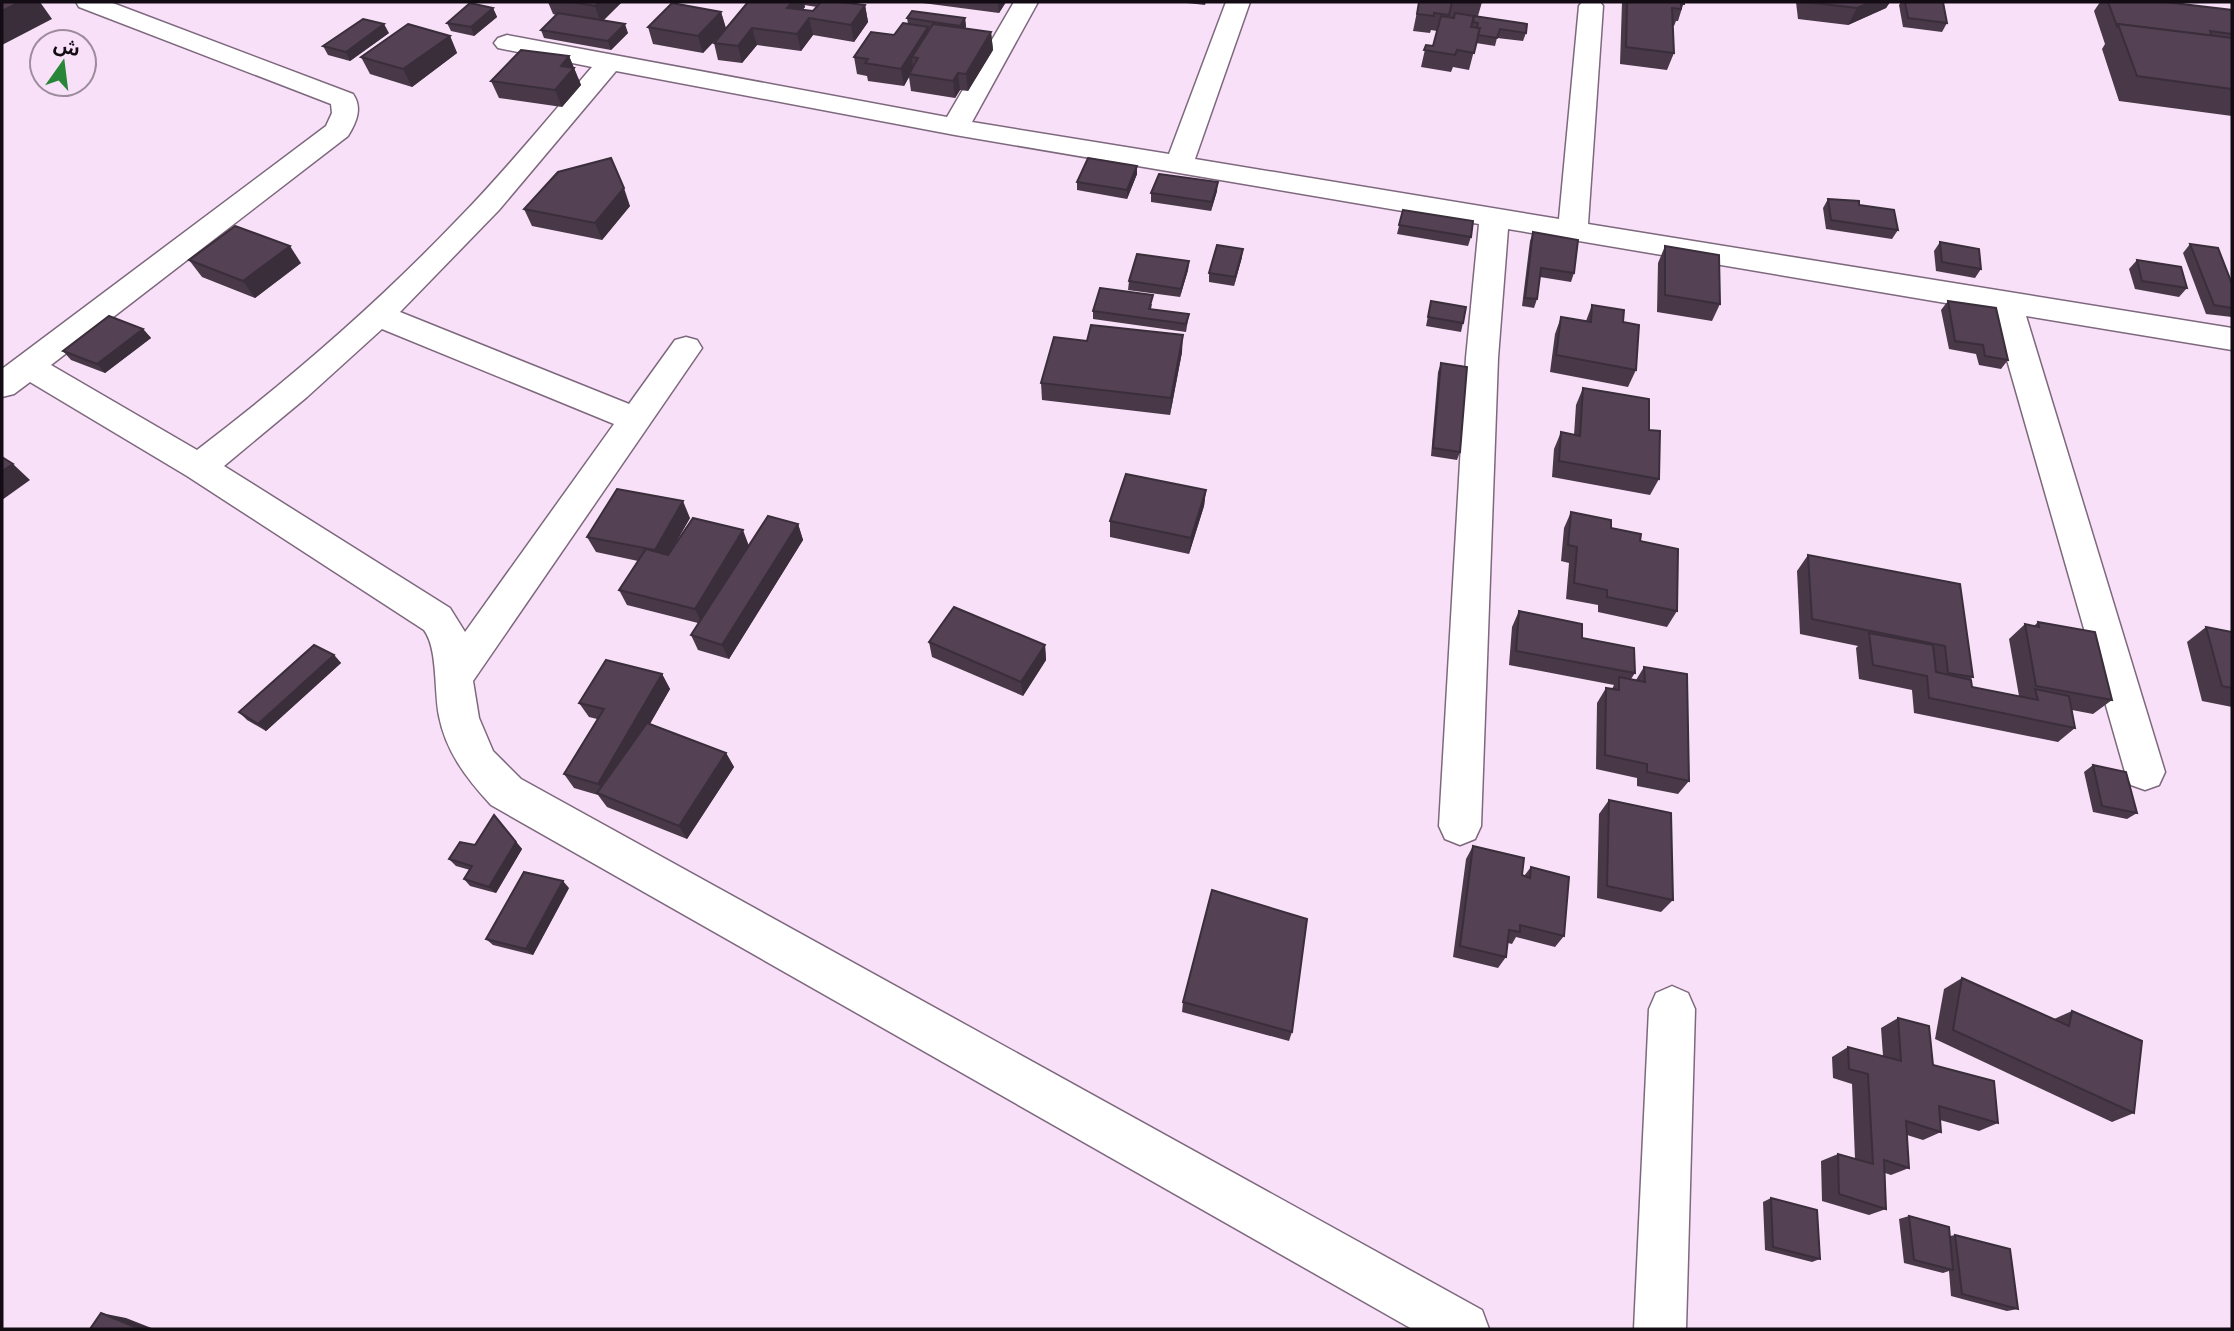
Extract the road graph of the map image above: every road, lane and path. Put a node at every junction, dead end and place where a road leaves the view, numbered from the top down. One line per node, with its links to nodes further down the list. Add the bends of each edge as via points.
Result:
1 (88, 2): 15 (street, via 344,100 345,113 338,130)
2 (1026, 2): 7 (street)
3 (1238, 2): 8 (street)
4 (1591, 6): 10 (street)
5 (507, 43): 6 (street)
6 (609, 63): 7 (street); 12 (street, via 448,247)
7 (955, 127): 8 (street)
8 (1179, 163): 9 (street)
9 (1493, 216): 10 (street); 21 (street)
10 (1573, 231): 11 (street)
11 (2006, 303): 13 (street); 20 (street)
12 (378, 315): 17 (street); 18 (street)
13 (2232, 339)
14 (686, 348): 17 (street)
15 (28, 366): 16 (street); 18 (street)
16 (2, 386)
17 (636, 420): 19 (street)
18 (199, 467): 19 (street, via 437,619 446,631)
19 (453, 679): 23 (street, via 459,718 477,762 506,792)
20 (2145, 772)
21 (1460, 826)
22 (1672, 1009): 24 (street)
23 (1463, 1329)
24 (1660, 1329)

